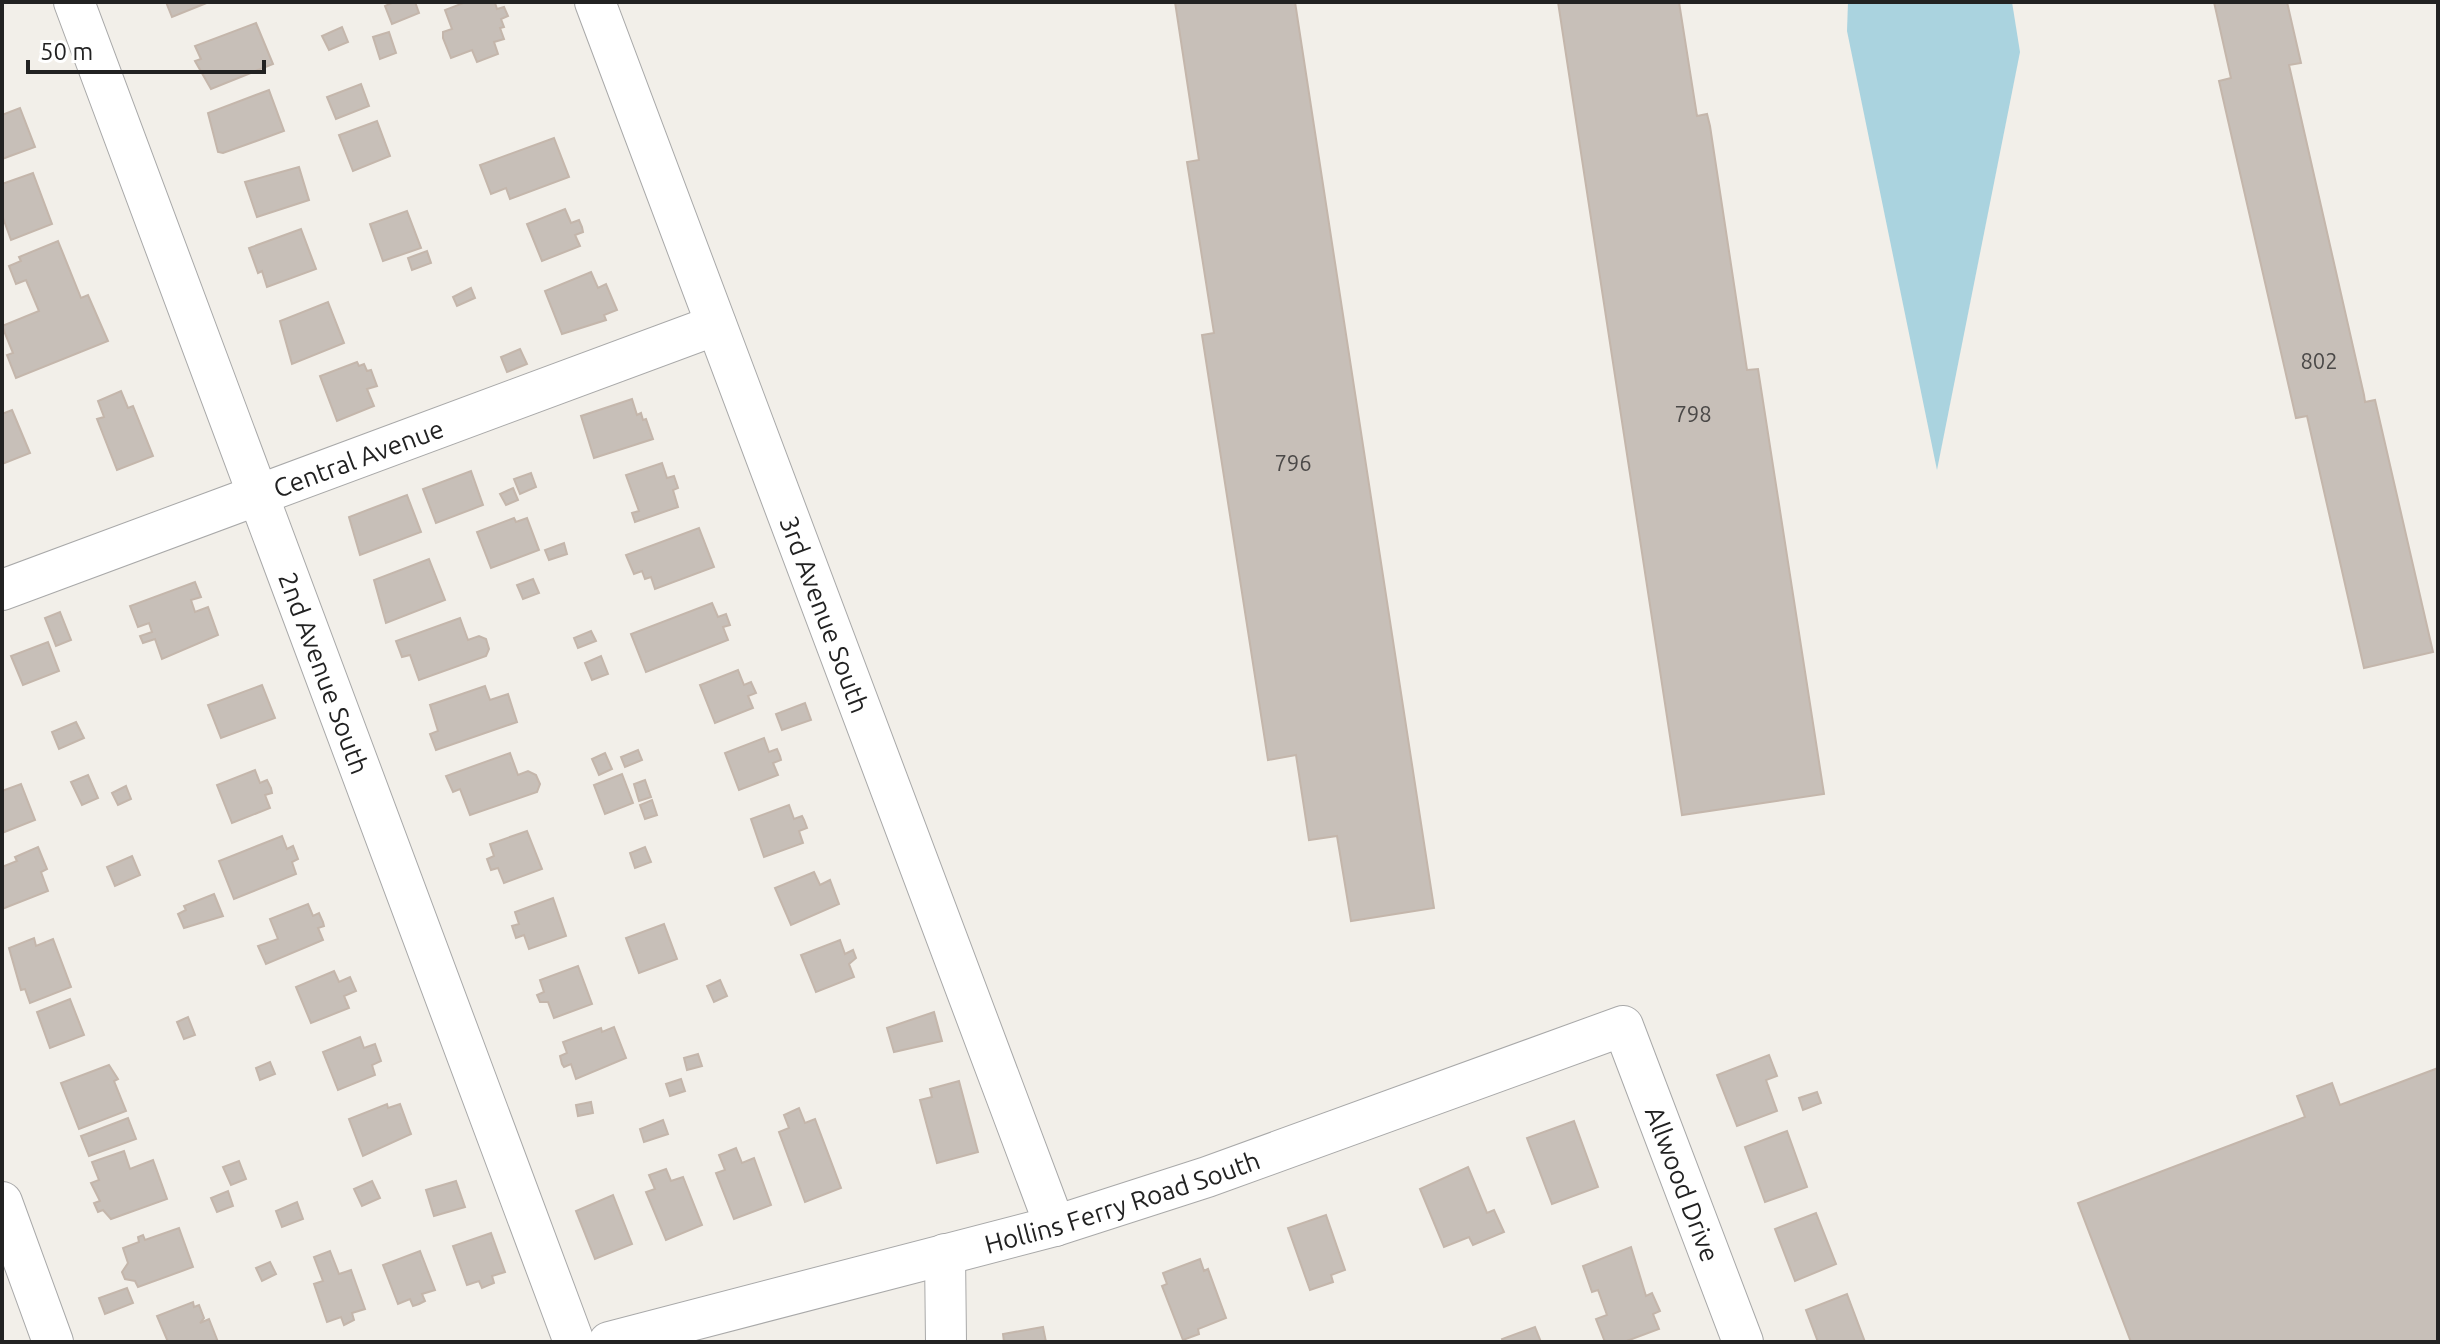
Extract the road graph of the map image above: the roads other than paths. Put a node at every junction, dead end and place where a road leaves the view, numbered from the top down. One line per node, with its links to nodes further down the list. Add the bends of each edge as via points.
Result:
1 (74, 2): 4 (street, 2nd Avenue South)
2 (595, 2): 3 (street, 3rd Avenue South)
3 (716, 325): 4 (street, Central Avenue); 8 (street, 3rd Avenue South)
4 (258, 497): 5 (street, Central Avenue); 11 (street, 2nd Avenue South)
5 (2, 590)
6 (1623, 1026): 8 (street, Hollins Ferry Road South, via 1207,1177); 14 (street, Allwood Drive)
7 (2, 1202): 10 (street)
8 (1055, 1226): 9 (street, Hollins Ferry Road South)
9 (945, 1254): 12 (street, Hollins Ferry Road South); 13 (street)
10 (53, 1342)
11 (574, 1342)
12 (609, 1342)
13 (946, 1342)
14 (1743, 1342)

